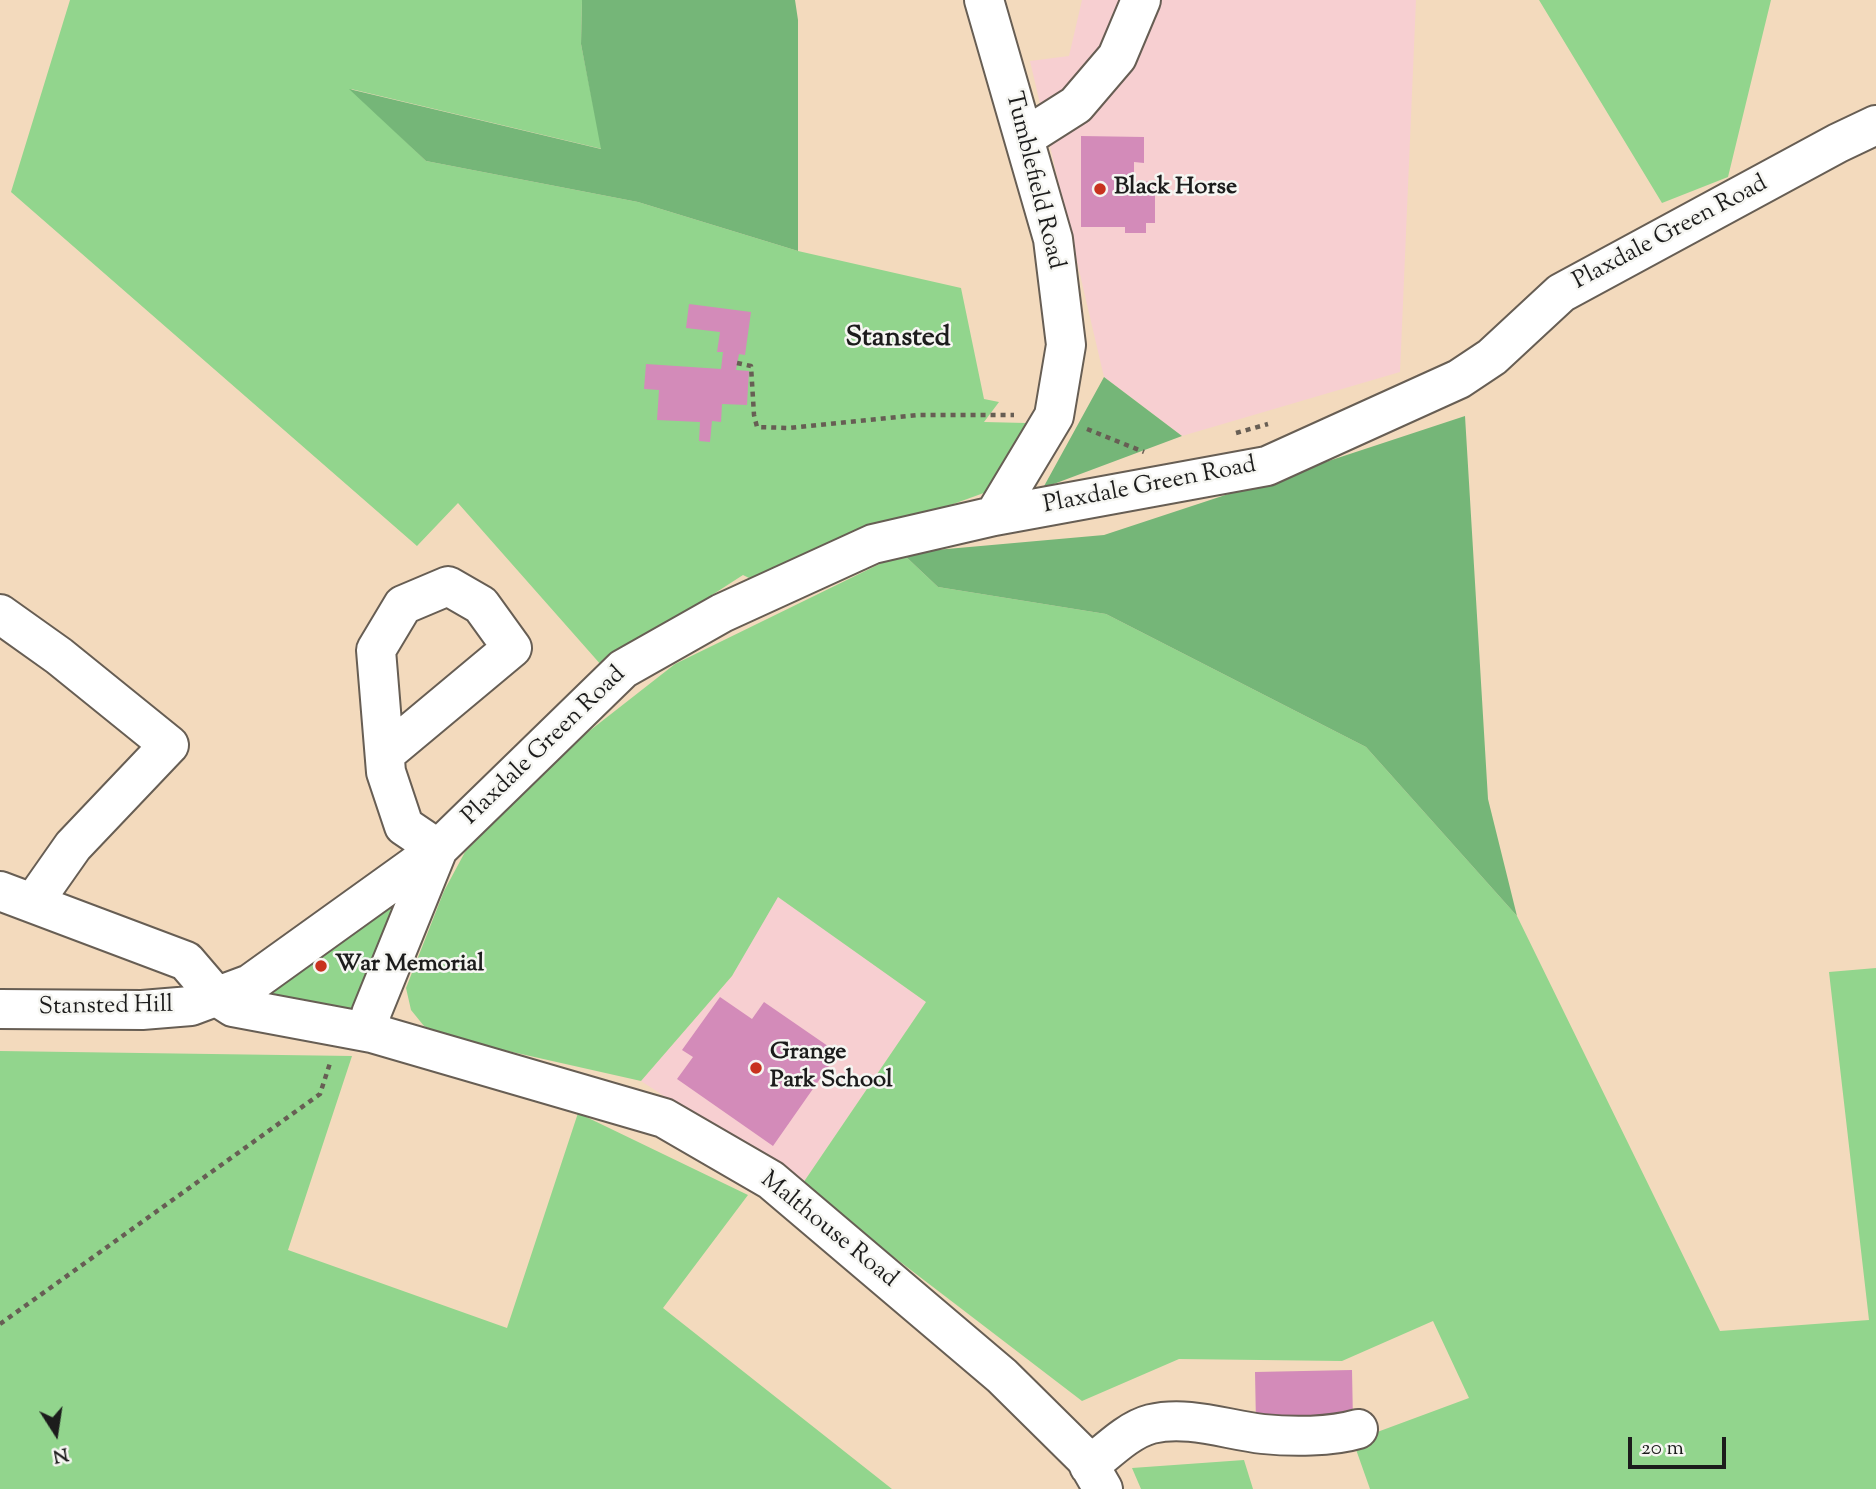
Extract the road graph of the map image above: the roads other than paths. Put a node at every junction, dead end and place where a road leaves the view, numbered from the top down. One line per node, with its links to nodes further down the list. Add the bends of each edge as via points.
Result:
1 (984, 0): 4 (street, Tumblefield Road)
2 (1141, 0): 4 (street, via 1117,57 1076,105)
3 (1876, 125): 5 (street, Plaxdale Green Road, via 1561,293 1492,357 1460,379 1267,466)
4 (1024, 138): 5 (street, Tumblefield Road, via 1053,239 1066,345 1054,416)
5 (995, 516): 8 (street, Plaxdale Green Road, via 873,544 722,613 623,669)
6 (0, 614): 9 (street, via 169,745 74,846)
7 (385, 754): 8 (street, via 386,772 404,827)
8 (438, 849): 10 (street, Plaxdale Green Road, via 250,984); 12 (street, Plaxdale Green Road, via 371,1014)
9 (17, 897): 10 (street, via 186,961)
10 (216, 996): 11 (street, Stansted Hill, via 191,1006 142,1010); 12 (street, via 233,1007)
11 (0, 1009)
12 (357, 1031): 14 (street, Malthouse Road, via 664,1118 771,1180 1002,1376 1085,1458)
13 (1358, 1429): 14 (street, via 1340,1434 1262,1434 1215,1424 1151,1424 1127,1437)
14 (1096, 1477)

